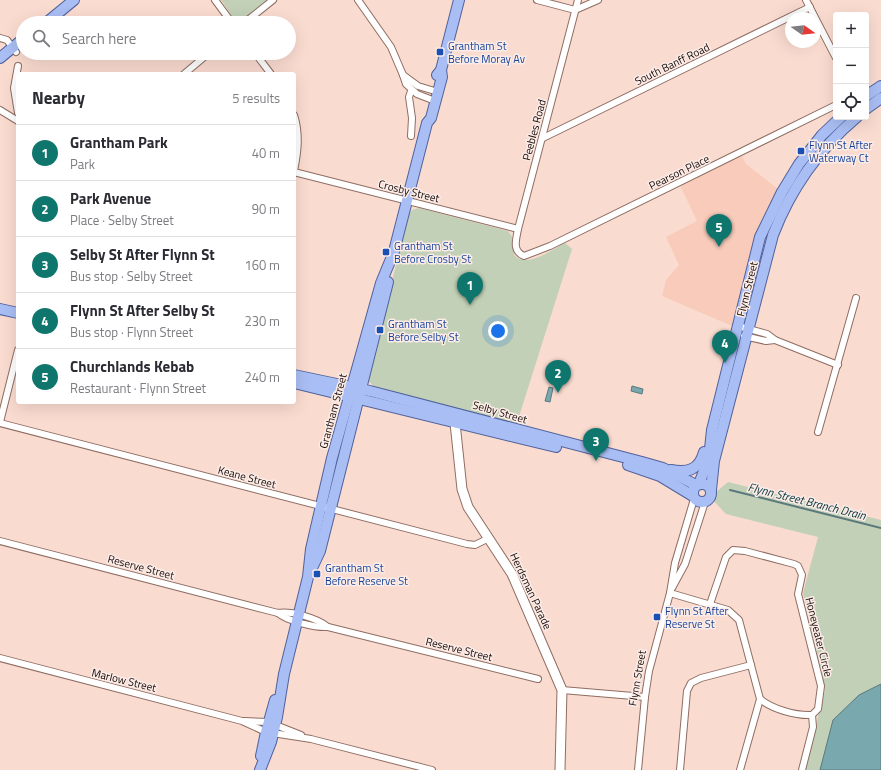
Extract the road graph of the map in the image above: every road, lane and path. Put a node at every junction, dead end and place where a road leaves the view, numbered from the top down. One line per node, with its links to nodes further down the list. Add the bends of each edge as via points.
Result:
1 (74, 0): 12 (main road)
2 (215, 0): 13 (street)
3 (273, 0): 14 (street)
4 (358, 0): 28 (street, via 385,37)
5 (459, 0): 33 (main road, Grantham Street, via 441,70 442,77)
6 (538, 0): 11 (street)
7 (578, 0): 11 (street, Peebles Road)
8 (598, 0): 11 (street)
9 (806, 0): 10 (street)
10 (810, 7): 19 (street); 44 (street, South Banff Road)
11 (575, 10): 44 (street, Peebles Road)
12 (55, 16)
13 (227, 16)
14 (253, 16)
15 (0, 38): 16 (street)
16 (16, 47)
17 (16, 49): 20 (main road)
18 (16, 49): 23 (main road)
19 (833, 52)
20 (0, 58)
21 (201, 60): 26 (street)
22 (260, 60): 27 (street)
23 (0, 66)
24 (18, 66): 25 (street)
25 (17, 72)
26 (186, 72)
27 (269, 72)
28 (403, 75): 31 (street); 33 (street)
29 (16, 77): 35 (street)
30 (881, 86): 32 (main road)
31 (411, 91): 33 (street); 43 (street)
32 (869, 94)
33 (434, 95): 47 (main road, Grantham Street, via 431,118 427,123)
34 (881, 98): 37 (main road)
35 (16, 100)
36 (833, 106): 49 (street, Pearson Place)
37 (869, 107)
38 (0, 110): 39 (street)
39 (16, 120)
40 (838, 120): 51 (main road, Flynn Street, via 799,164 782,192 760,237)
41 (853, 120): 50 (main road, Flynn Street, via 829,143 796,187 781,215)
42 (296, 121): 45 (street, via 299,150)
43 (411, 136)
44 (543, 138): 48 (street, Peebles Road)
45 (296, 163)
46 (296, 173): 47 (street, Crosby Street)
47 (407, 201): 48 (street, Crosby Street); 63 (main road, Grantham Street, via 388,285)
48 (518, 229): 49 (street, Peebles Road, via 517,252 524,256)
49 (530, 255)
50 (768, 256): 51 (main road, via 757,271); 58 (main road, Flynn Street)
51 (750, 274): 57 (main road, Flynn Street)
52 (856, 298): 60 (street)
53 (0, 302): 54 (main road)
54 (16, 306)
55 (0, 308): 56 (main road)
56 (16, 312)
57 (737, 330): 58 (street); 69 (main road, Flynn Street)
58 (749, 333): 60 (street, via 767,334 775,340); 73 (main road, Flynn Street, via 714,461)
59 (16, 358): 67 (street)
60 (838, 365): 70 (street)
61 (296, 375): 63 (main road, Selby Street)
62 (296, 384): 64 (main road, Selby Street)
63 (356, 388): 64 (main road, Grantham Street); 65 (main road, Grantham Street); 66 (main road, Selby Street)
64 (348, 397): 65 (main road, Selby Street); 76 (main road, Grantham Street)
65 (359, 399): 68 (main road, Selby Street); 76 (main road, Grantham Street)
66 (456, 413): 68 (main road, Herdsman Parade); 71 (main road, Selby Street)
67 (0, 423): 76 (street, Keane Street)
68 (454, 423): 74 (main road, Selby Street, via 630,466 663,478); 77 (main road, Herdsman Parade, via 465,499 471,513)
69 (712, 430): 71 (main road, via 702,458 694,469 684,472); 72 (main road, Flynn Street, via 709,458)
70 (818, 432)
71 (663, 468): 72 (main road, Selby Street)
72 (698, 485): 73 (main road, via 707,486); 74 (main road, via 693,490)
73 (710, 490): 75 (main road, via 711,496)
74 (694, 498): 75 (main road, via 699,502); 79 (street, Flynn Street, via 675,564)
75 (705, 502): 79 (street, Flynn Street, via 685,564)
76 (325, 508): 77 (street, Keane Street, via 467,544 475,545); 81 (main road, Grantham Street, via 311,549 308,577)
77 (489, 538): 85 (main road, Herdsman Parade, via 512,574)
78 (0, 541): 81 (street, Reserve Street, via 278,613 284,612)
79 (670, 593): 80 (street); 86 (street, Flynn Street)
80 (710, 604): 83 (street, via 728,610 738,620); 88 (street, Honeyeater Circle, via 726,557 733,550 798,566 802,575 798,594 821,686 818,709)
81 (298, 618): 84 (street, Reserve Street, via 322,622 328,627); 90 (main road, Grantham Street)
82 (0, 658): 89 (street, Marlow Street)
83 (751, 665): 87 (street); 96 (street, via 701,678 692,683 687,691)
84 (538, 679)
85 (562, 690): 86 (street); 92 (main road, Herdsman Parade)
86 (644, 697): 95 (street, Flynn Street)
87 (760, 699): 88 (street, via 768,705); 97 (street)
88 (812, 715): 98 (street, via 813,727)
89 (242, 721): 90 (street, Marlow Street); 90 (street, Marlow Street)
90 (271, 728): 91 (street, Marlow Street); 91 (street, Marlow Street); 93 (main road, Grantham Street)
91 (312, 739): 94 (street, Marlow Street)
92 (559, 768)
93 (259, 770)
94 (432, 770)
95 (638, 770)
96 (680, 770)
97 (740, 770)
98 (802, 770)

